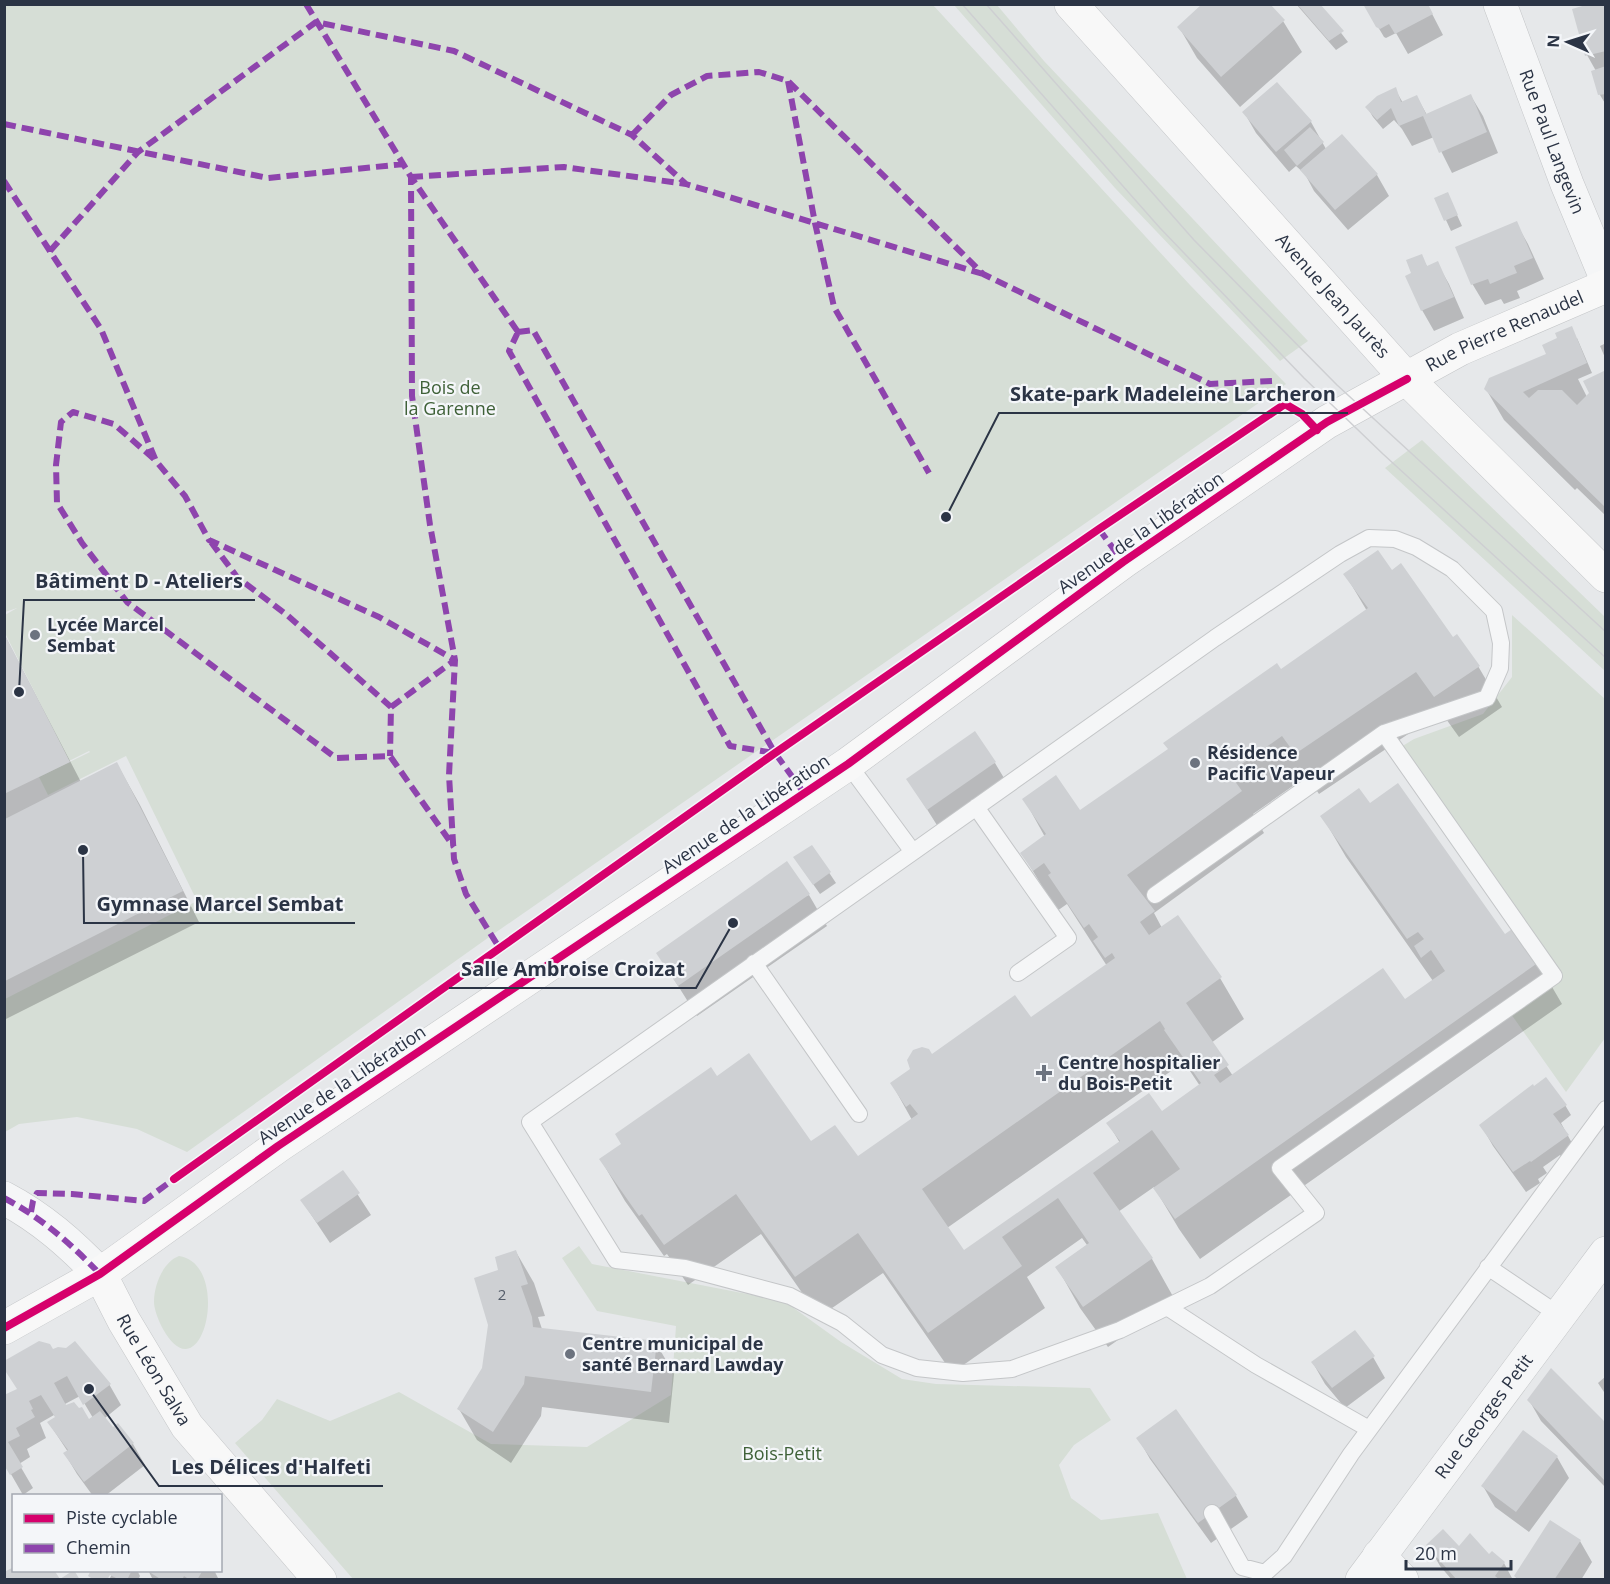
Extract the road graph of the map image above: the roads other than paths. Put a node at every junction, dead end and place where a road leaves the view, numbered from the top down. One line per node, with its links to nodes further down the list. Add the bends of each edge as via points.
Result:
1 (1071, 4): 5 (street, Avenue Jean Jaurès)
2 (1500, 4): 3 (street, Rue Paul Langevin)
3 (1605, 278)
4 (1605, 286): 5 (street, Rue Pierre Renaudel, via 1460,349)
5 (1407, 379): 6 (street, Avenue Jean Jaurès); 8 (street, Avenue de la Libération, via 1327,422 1123,562)
6 (1605, 576)
7 (1384, 733): 9 (lane, via 1487,698 1500,668 1502,643 1494,611 1452,568 1395,539 1369,538 1215,638); 11 (lane); 20 (lane, via 1554,976 1280,1168 1316,1213 1210,1287)
8 (848, 764): 10 (lane); 19 (street, Avenue de la Libération, via 259,1159)
9 (976, 807): 10 (lane); 13 (lane, via 1068,938)
10 (913, 852): 12 (lane)
11 (1155, 895)
12 (754, 963): 15 (lane); 20 (lane, via 530,1122 616,1260 685,1268 790,1296 842,1323 882,1354 917,1368 963,1373 1012,1369 1120,1330)
13 (1018, 973)
14 (1605, 1109): 18 (lane)
15 (859, 1114)
16 (4, 1198): 19 (street, Rue Léon Salva, via 31,1212 65,1238)
17 (1605, 1253): 21 (street, Rue Georges Petit)
18 (1488, 1267): 21 (lane); 23 (lane)
19 (100, 1274): 22 (street, Avenue de la Libération); 26 (street, Rue Léon Salva, via 187,1426)
20 (1167, 1307): 23 (lane, via 1256,1365)
21 (1559, 1315): 25 (street, Rue Georges Petit)
22 (4, 1328)
23 (1369, 1429): 24 (lane, via 1284,1556 1265,1573 1242,1567)
24 (1212, 1513)
25 (1371, 1568): 27 (street)
26 (320, 1580)
27 (1402, 1580)

